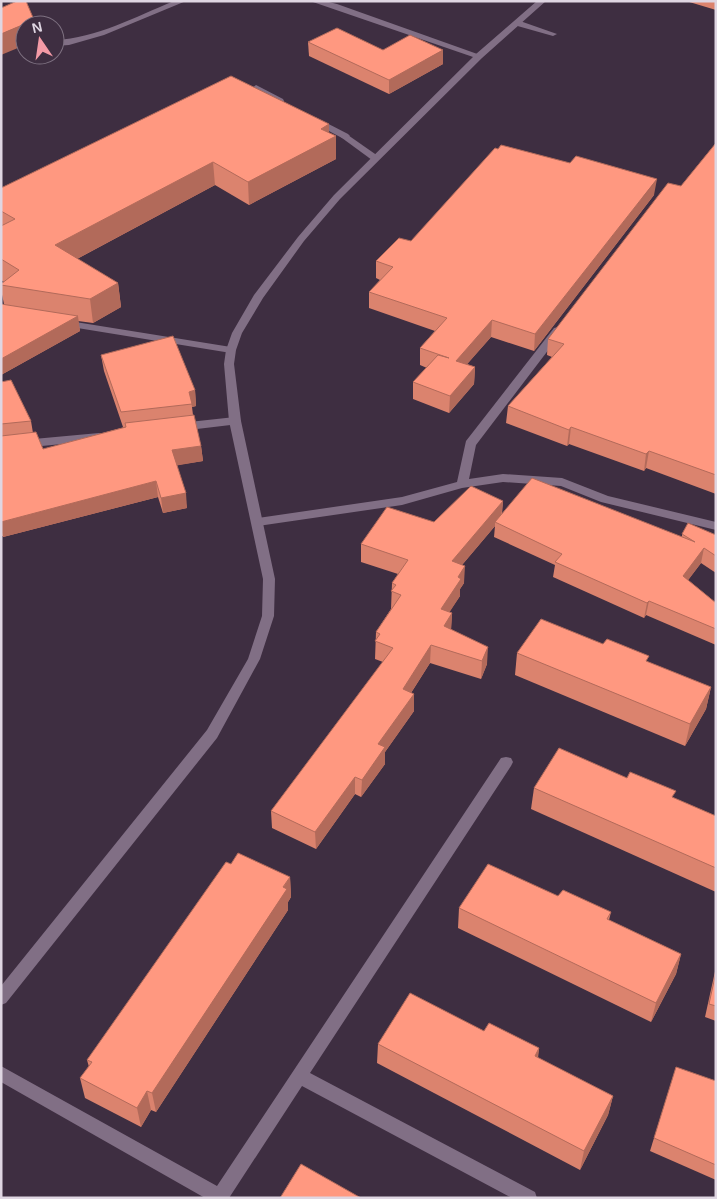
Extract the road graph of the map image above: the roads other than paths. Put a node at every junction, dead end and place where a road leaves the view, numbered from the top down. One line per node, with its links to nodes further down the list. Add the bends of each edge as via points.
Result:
1 (182, 1): 6 (street)
2 (314, 1): 7 (street)
3 (542, 1): 4 (street)
4 (516, 23): 5 (street); 7 (street)
5 (553, 34)
6 (65, 43)
7 (479, 56): 11 (street)
8 (256, 88): 9 (street)
9 (288, 105)
10 (305, 114): 11 (street)
11 (376, 158): 14 (street, via 300,239 258,297)
12 (567, 318): 19 (street, via 470,444)
13 (49, 320): 14 (street)
14 (231, 350): 15 (street, via 229,364)
15 (235, 421): 16 (street); 20 (street)
16 (166, 429)
17 (107, 436): 18 (street)
18 (1, 446)
19 (462, 484): 20 (street, via 402,501); 21 (street, via 503,478 562,482 605,499)
20 (258, 522): 23 (street, via 269,579 268,616 254,659 212,734)
21 (716, 526)
22 (506, 762): 25 (street)
23 (1, 998)
24 (1, 1073): 25 (street, via 220,1196)
25 (300, 1076): 26 (street)
26 (529, 1198)

